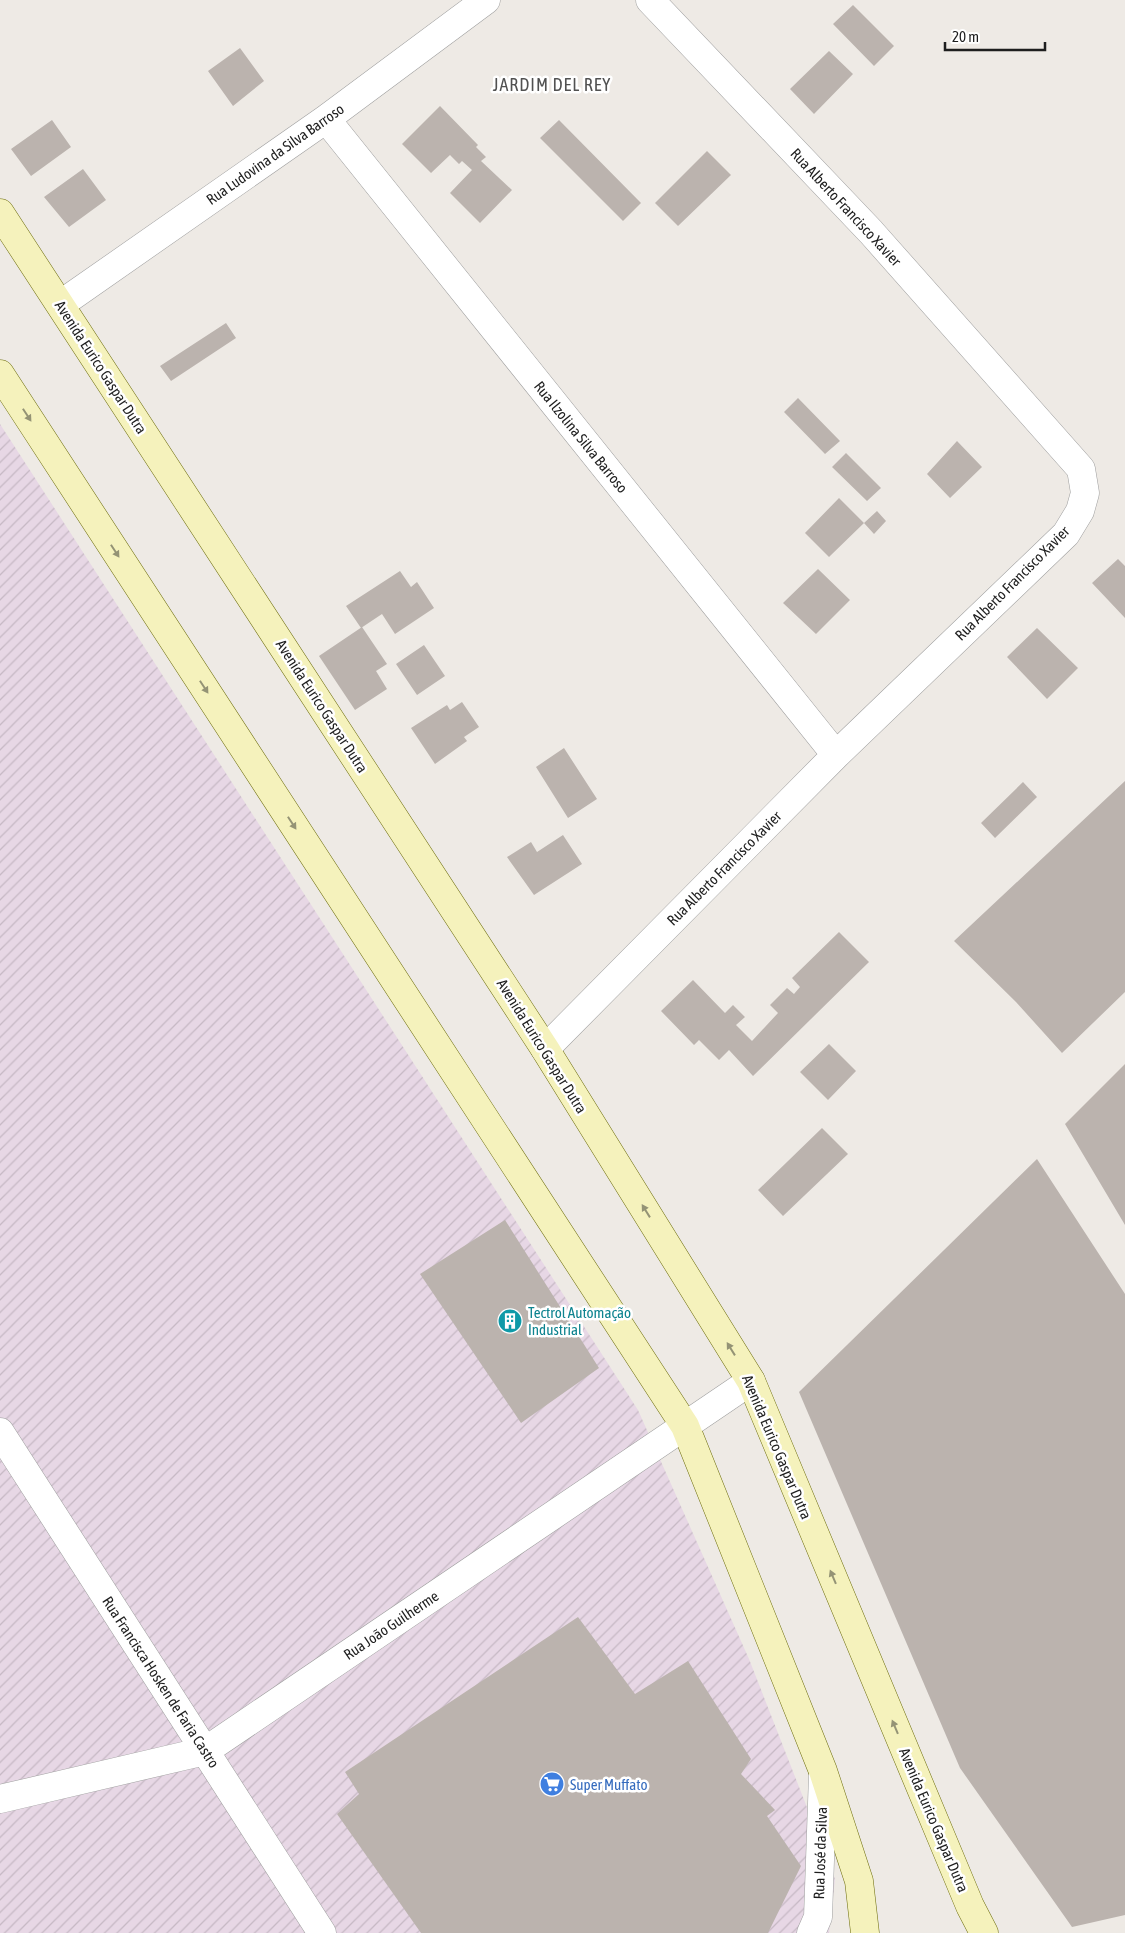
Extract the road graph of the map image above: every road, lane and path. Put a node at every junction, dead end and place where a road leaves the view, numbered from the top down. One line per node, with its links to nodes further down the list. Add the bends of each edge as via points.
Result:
1 (486, 0): 3 (street, Rua Ludovina da Silva Barroso)
2 (650, 0): 7 (street, Rua Alberto Francisco Xavier, via 871,232 1081,468 1085,493 1080,511 1066,534)
3 (326, 119): 5 (street, Rua Ludovina da Silva Barroso); 7 (street, Rua Ilzolina Silva Barroso)
4 (0, 213): 5 (street, Avenida Eurico Gaspar Dutra)
5 (61, 304): 8 (street, Avenida Eurico Gaspar Dutra)
6 (0, 374): 10 (street, one-way to 10)
7 (836, 755): 8 (street, Rua Alberto Francisco Xavier)
8 (545, 1049): 9 (street, Avenida Eurico Gaspar Dutra, one-way to 8)
9 (751, 1381): 10 (street, Rua João Guilherme); 18 (street, Avenida Eurico Gaspar Dutra, one-way to 9)
10 (685, 1426): 12 (street, Rua João Guilherme); 13 (street)
11 (0, 1432): 12 (street, Rua Francisca Hosken de Faria Castro)
12 (205, 1751): 14 (street, Rua João Guilherme); 15 (street, Rua Francisca Hosken de Faria Castro)
13 (824, 1771): 16 (street, Rua José da Silva, via 818,1917); 17 (street, via 859,1881)
14 (0, 1799)
15 (322, 1933)
16 (811, 1933)
17 (865, 1933)
18 (984, 1933)

